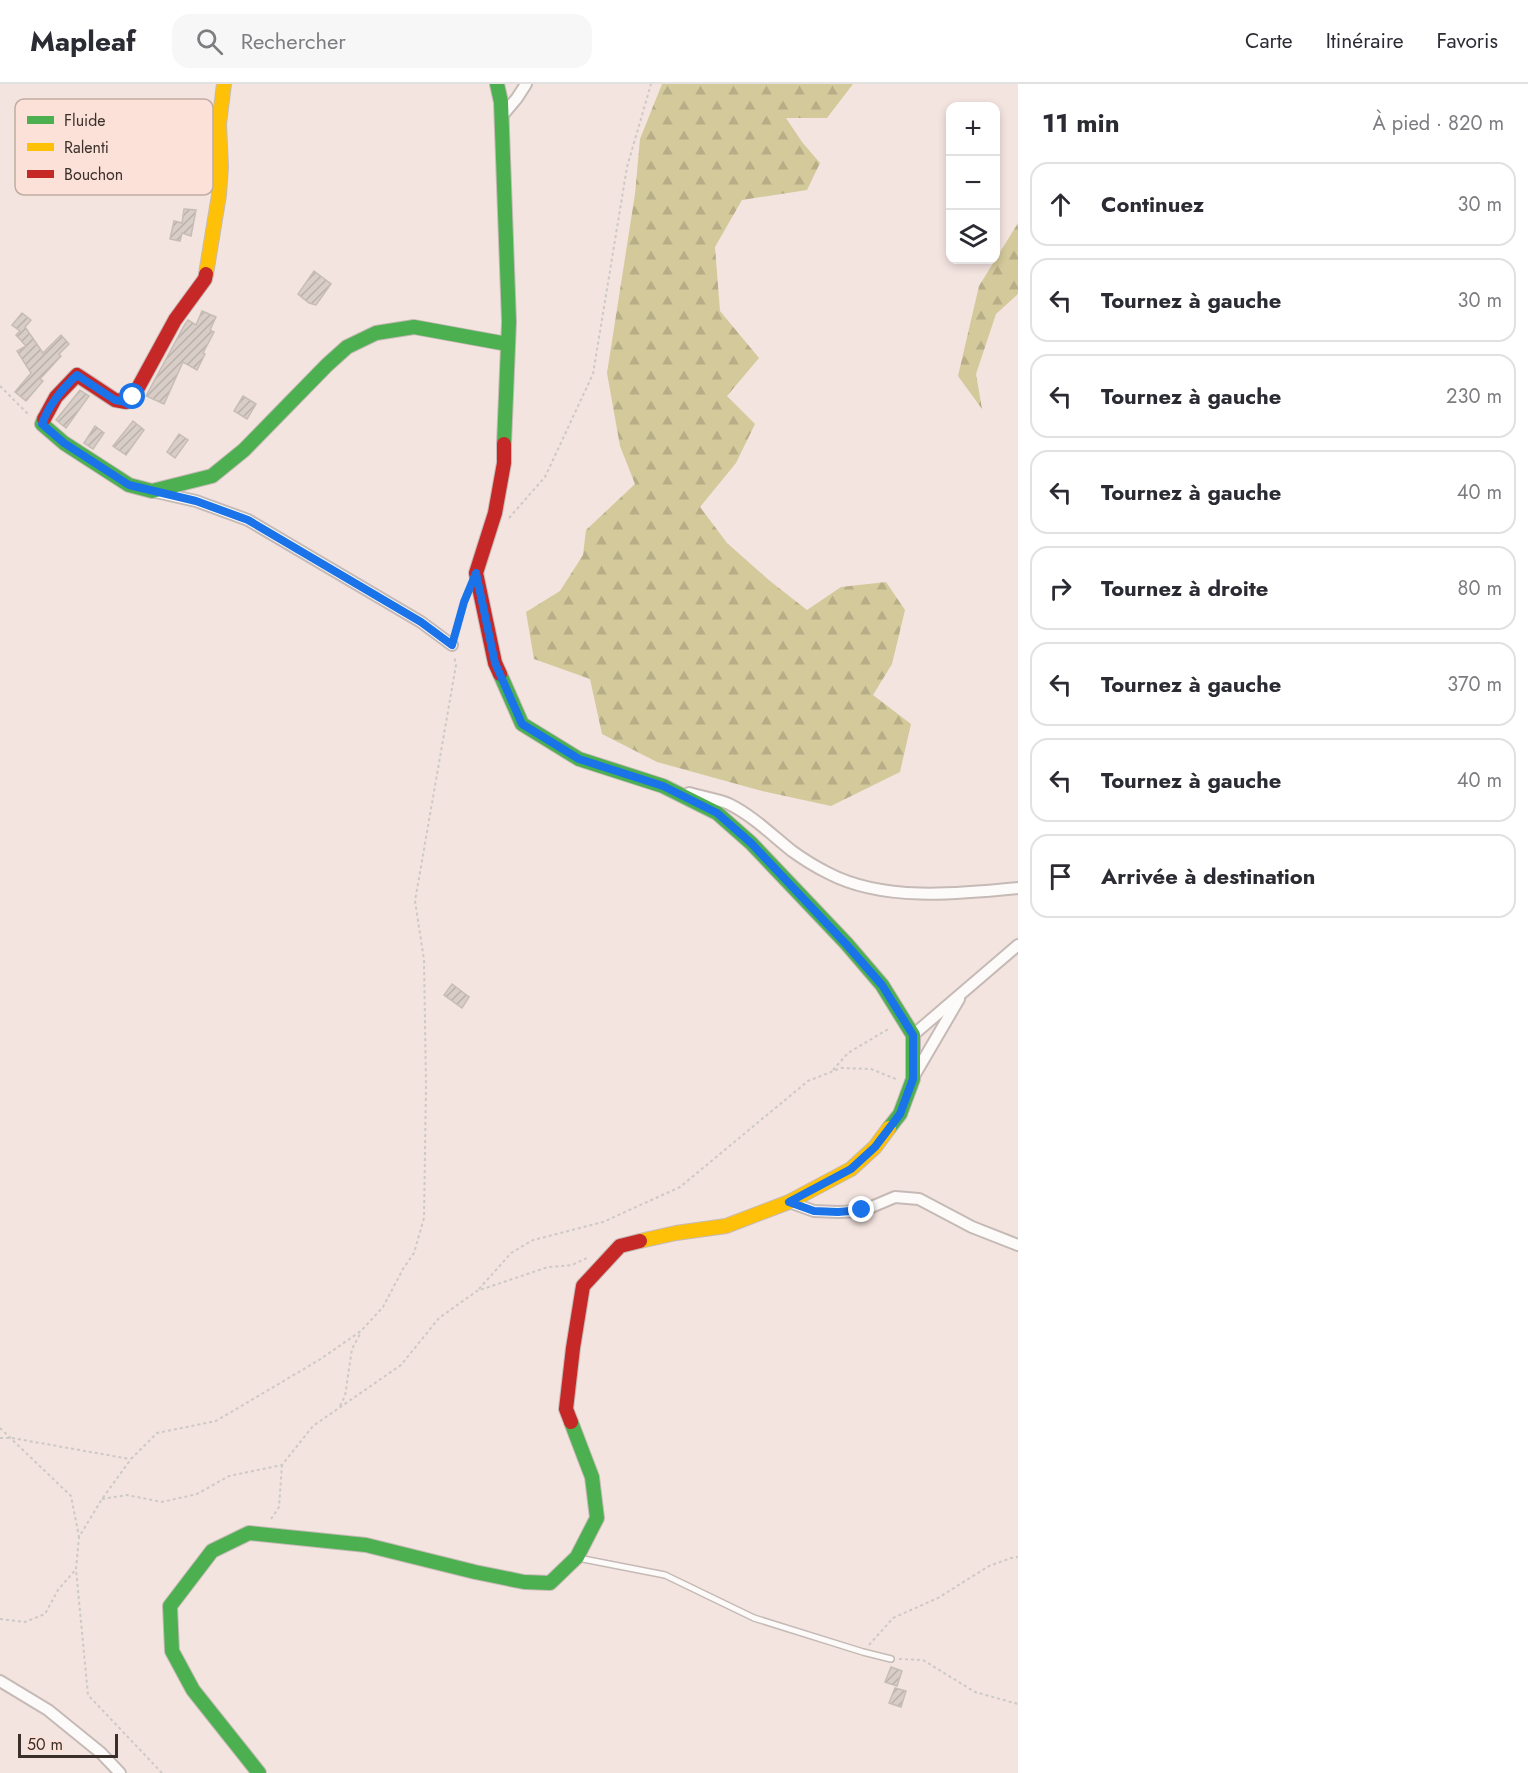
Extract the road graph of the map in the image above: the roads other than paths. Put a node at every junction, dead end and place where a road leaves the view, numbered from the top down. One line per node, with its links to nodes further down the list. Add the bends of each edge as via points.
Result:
1 (224, 84): 6 (street, via 219,124 220,186 205,279 175,320 133,397 126,402 115,400 77,375 46,412 42,424 129,485)
2 (497, 84): 4 (street)
3 (526, 84): 4 (street)
4 (502, 116): 5 (street)
5 (507, 344): 6 (street, via 414,327 376,333 347,347 251,443 212,476); 8 (street, via 504,463 495,513 476,573 495,663 522,724 579,759)
6 (152, 491): 7 (street, via 196,501 248,520 421,622)
7 (452, 645)
8 (663, 786): 9 (street, via 728,804 820,868 866,886 958,894); 12 (street, via 717,813 751,843 882,985)
9 (1018, 888)
10 (1018, 945): 11 (street)
11 (964, 991): 12 (street); 13 (street)
12 (913, 1035): 13 (street)
13 (913, 1079): 14 (street, via 900,1114 875,1147 851,1169)
14 (789, 1202): 15 (street, via 814,1211 838,1212 862,1210 895,1197 919,1199 972,1227); 16 (street, via 726,1226 620,1246 583,1286 566,1409 592,1478 597,1518)
15 (1018, 1245)
16 (577, 1557): 17 (lane, via 664,1575 754,1618); 20 (street, via 550,1583 475,1572 366,1545 249,1533 212,1551 170,1606 172,1651 193,1689)
17 (891, 1659)
18 (0, 1681): 19 (street, via 48,1710)
19 (120, 1773)
20 (259, 1773)

